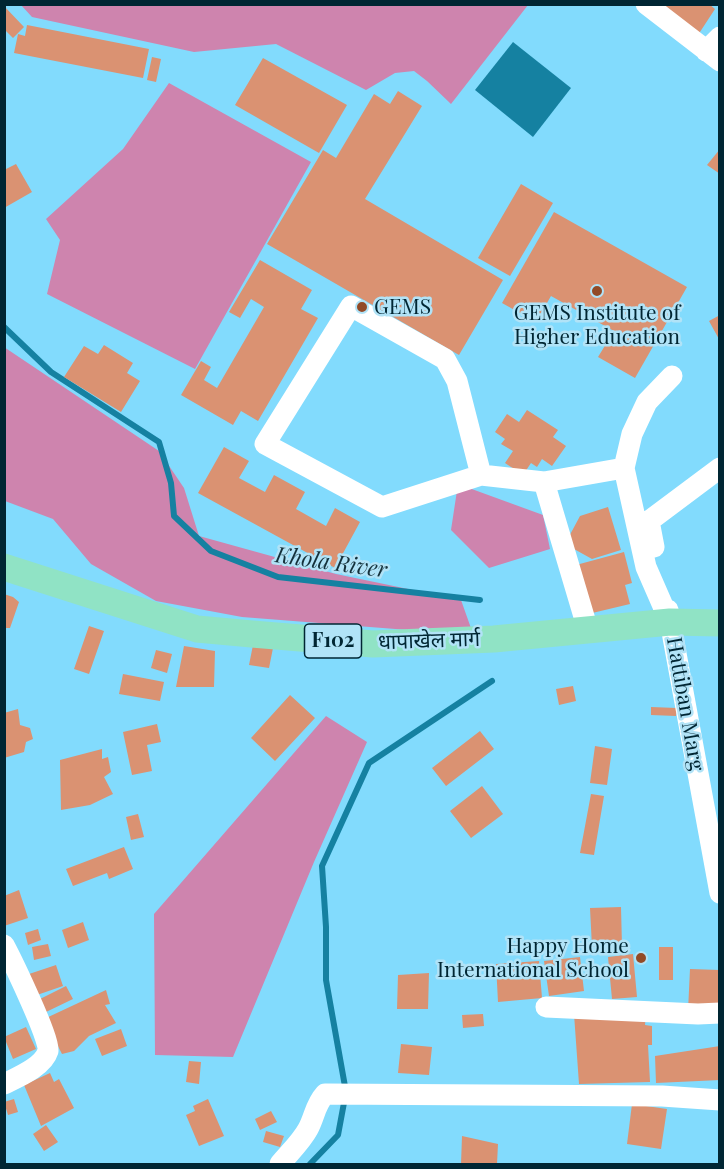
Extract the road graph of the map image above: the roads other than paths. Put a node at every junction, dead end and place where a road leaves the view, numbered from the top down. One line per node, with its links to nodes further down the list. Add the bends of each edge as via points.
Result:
1 (646, 4): 2 (street)
2 (715, 50)
3 (672, 376): 4 (street, via 647,402 632,434)
4 (624, 468): 7 (street); 9 (street, via 646,567)
5 (720, 468): 9 (street, via 649,521)
6 (482, 475): 6 (street, via 382,507 265,444 351,306 446,359 457,381); 7 (street)
7 (544, 482): 11 (street)
8 (4, 567): 11 (main road, धापाखेल मार्ग / F102, via 197,629 373,644)
9 (670, 622): 10 (main road, धापाखेल मार्ग / F102); 11 (main road, धापाखेल मार्ग / F102); 12 (street, Hattiban Marg)
10 (720, 623)
11 (588, 630)
12 (720, 893)
13 (4, 945): 16 (street, via 49,1047 43,1060)
14 (546, 1007): 15 (street)
15 (720, 1013)
16 (4, 1084)
17 (720, 1100): 18 (street, via 662,1096 325,1094 316,1104 306,1133)
18 (280, 1164)

